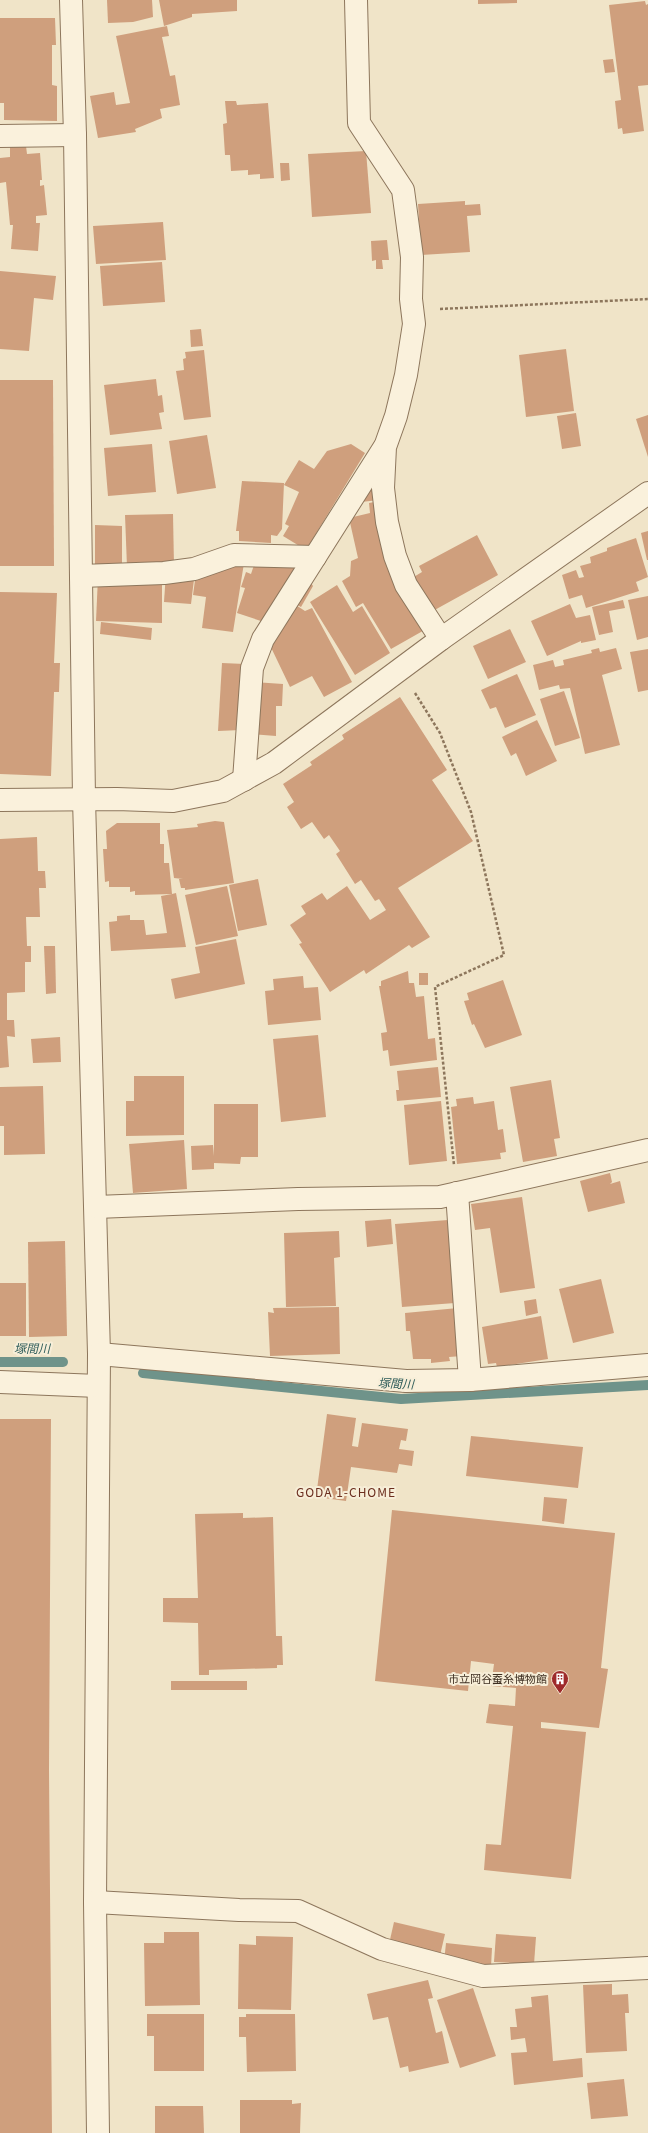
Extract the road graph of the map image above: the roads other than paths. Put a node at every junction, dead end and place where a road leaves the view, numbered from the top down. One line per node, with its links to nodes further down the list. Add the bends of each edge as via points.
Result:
1 (72, 0): 3 (street)
2 (356, 0): 5 (street, via 359,123 403,190 412,257 414,324 406,375)
3 (75, 135): 4 (street); 8 (street)
4 (0, 136)
5 (385, 447): 7 (street); 9 (street, via 383,488 395,556 406,585)
6 (648, 493): 9 (street)
7 (315, 557): 8 (street, via 234,555 194,569 164,573); 10 (street, via 263,639 252,668)
8 (81, 576): 11 (street)
9 (441, 639): 10 (street, via 274,763)
10 (244, 780): 11 (street, via 223,791 173,801)
11 (84, 799): 12 (street); 15 (street)
12 (0, 800)
13 (648, 1150): 14 (street)
14 (457, 1193): 15 (street, via 440,1197 298,1199); 18 (street)
15 (96, 1207): 16 (street)
16 (99, 1354): 18 (street, via 406,1381); 20 (street)
17 (648, 1365): 18 (street)
18 (470, 1380)
19 (0, 1382): 20 (street)
20 (98, 1386): 21 (street)
21 (95, 1902): 22 (street, via 298,1911 382,1950 482,1976); 23 (street)
22 (648, 1968)
23 (98, 2133)

